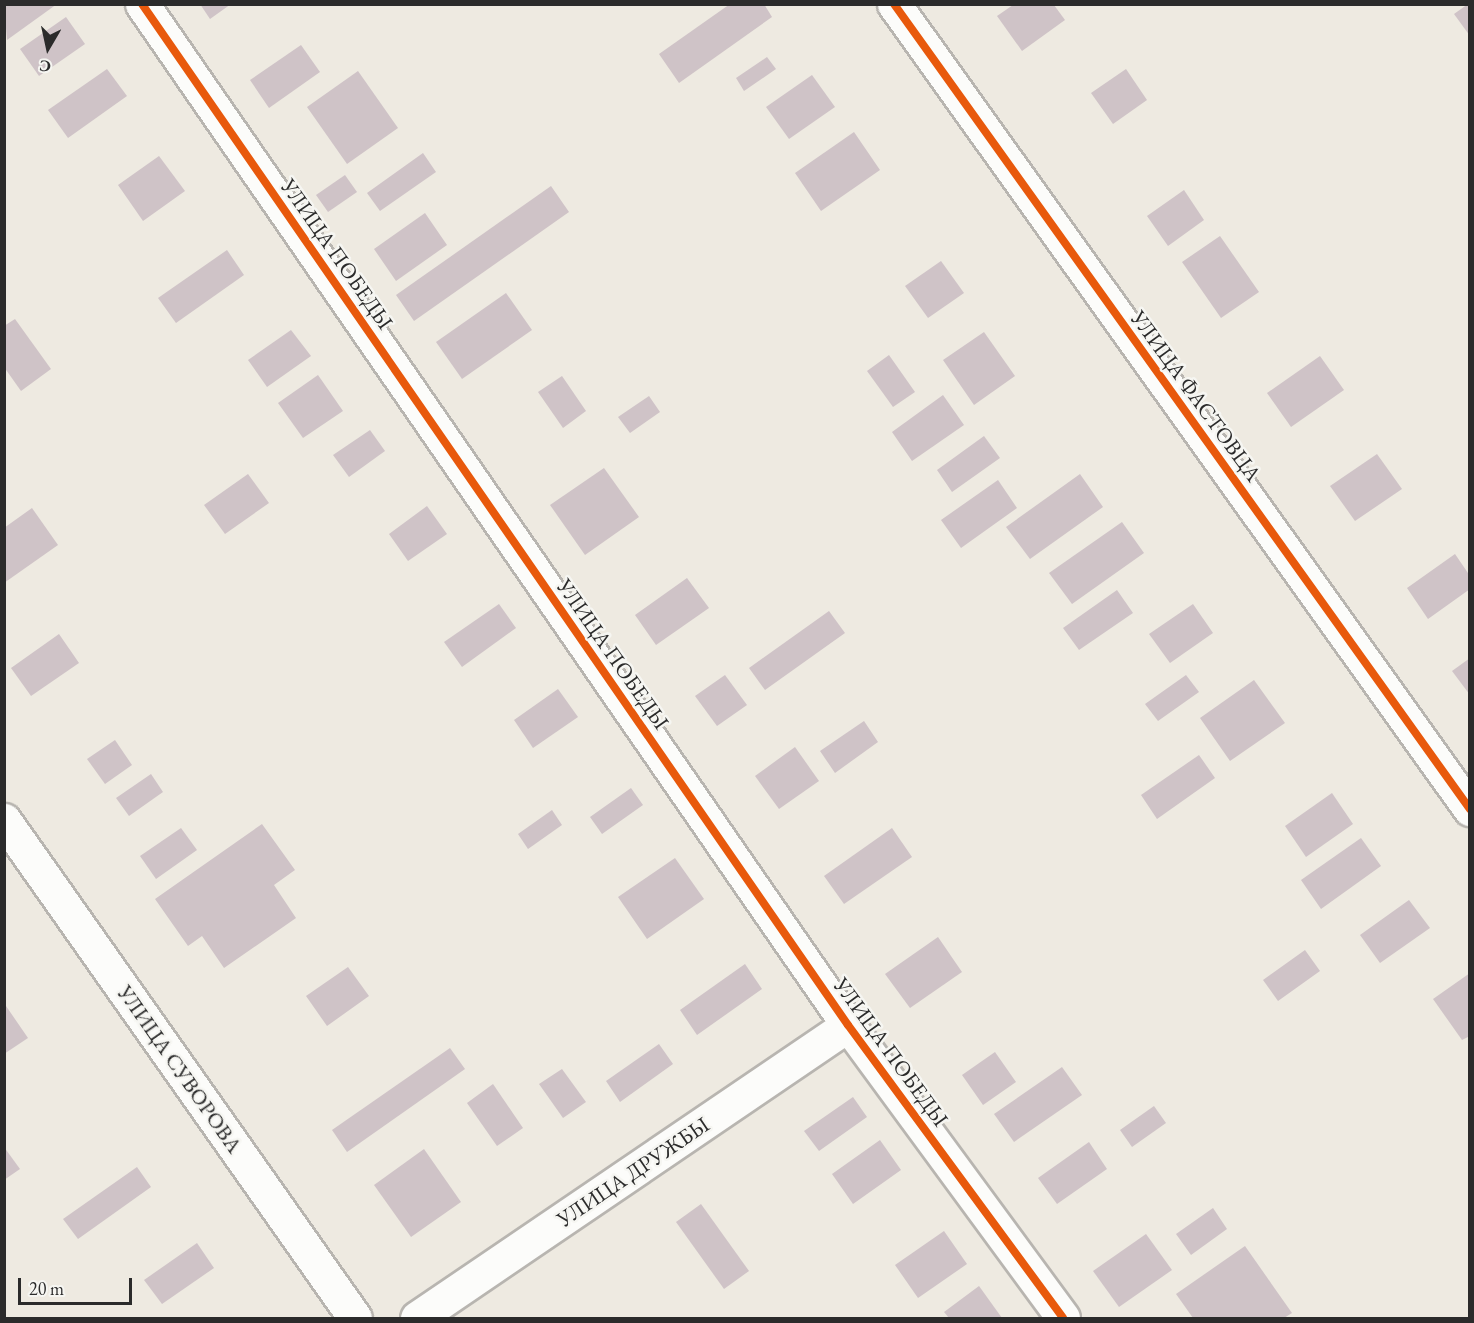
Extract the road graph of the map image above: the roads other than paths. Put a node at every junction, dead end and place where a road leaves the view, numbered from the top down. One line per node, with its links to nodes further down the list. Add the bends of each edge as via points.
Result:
1 (142, 4): 5 (street, УЛИЦА ПОБЕДЫ)
2 (894, 4): 3 (street, УЛИЦА ФАСТОВЦА)
3 (1470, 809)
4 (4, 820): 6 (street, УЛИЦА СУВОРОВА)
5 (848, 1025): 7 (street, УЛИЦА ДРУЖБЫ); 8 (street, УЛИЦА ПОБЕДЫ)
6 (355, 1318)
7 (417, 1318)
8 (1063, 1318)

